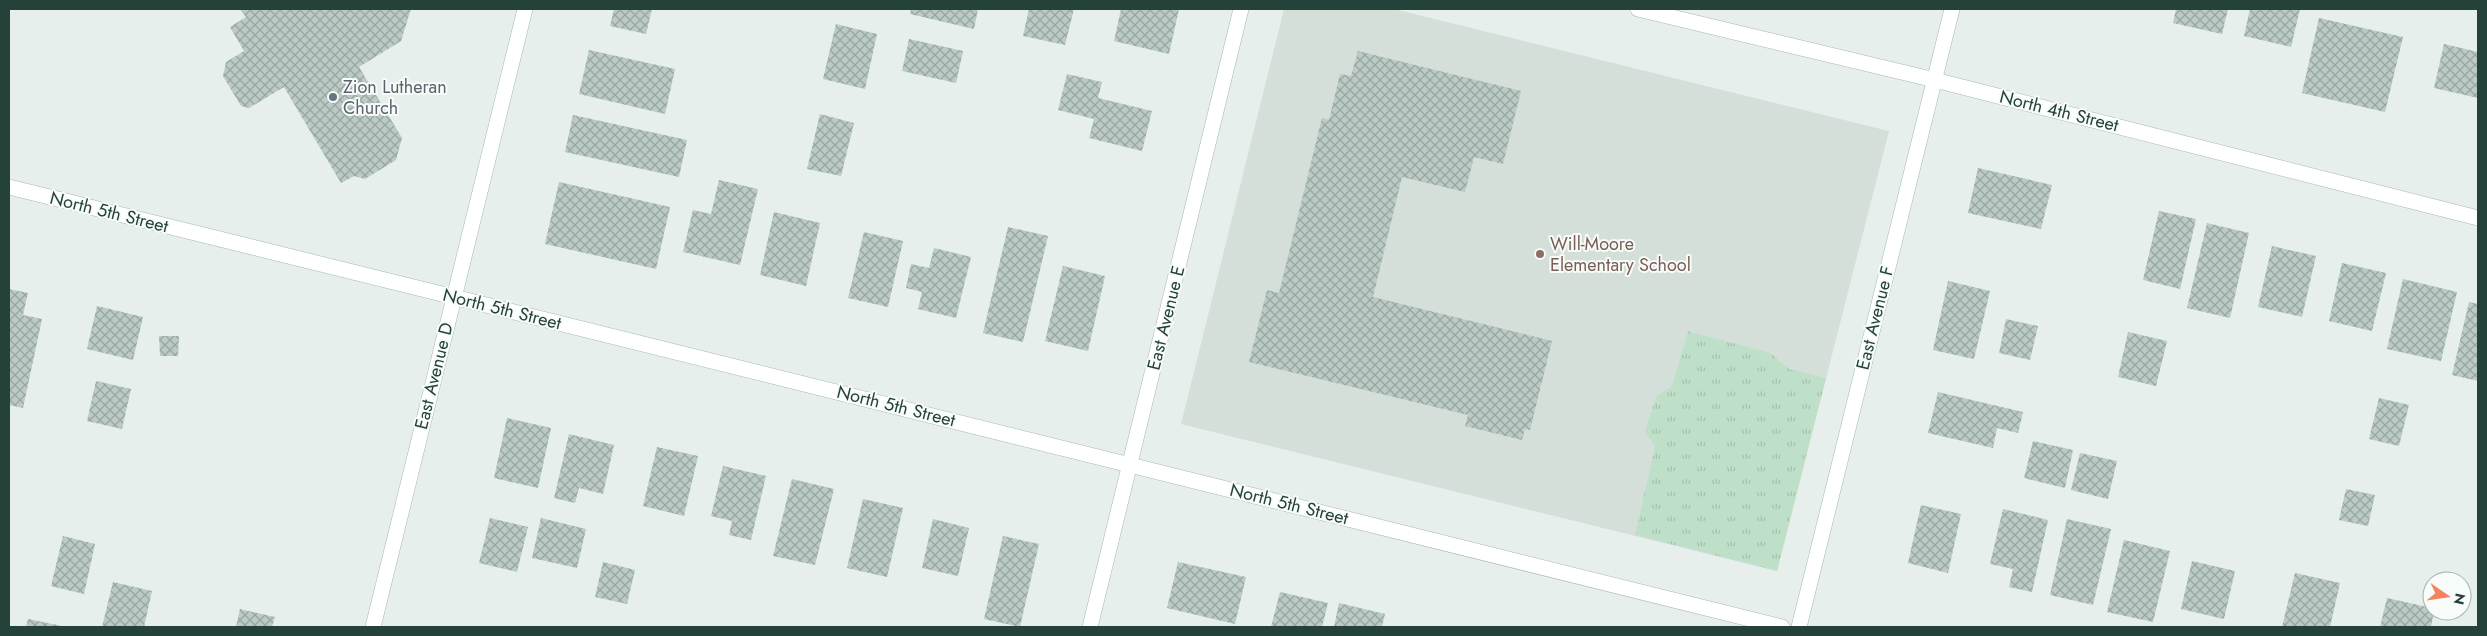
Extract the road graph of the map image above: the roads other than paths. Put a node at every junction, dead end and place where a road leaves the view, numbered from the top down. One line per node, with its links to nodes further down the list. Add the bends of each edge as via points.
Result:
1 (525, 9): 8 (street, East Avenue D)
2 (1241, 9): 9 (street, East Avenue E)
3 (1638, 9): 5 (street, North 4th Street)
4 (1952, 9): 5 (street, East Avenue F)
5 (1935, 80): 7 (street, North 4th Street); 13 (street, East Avenue F)
6 (9, 187): 8 (street, North 5th Street)
7 (2478, 218)
8 (454, 297): 9 (street, North 5th Street); 10 (street, East Avenue D)
9 (1130, 464): 11 (street, East Avenue E); 12 (street, North 5th Street)
10 (373, 627)
11 (1090, 627)
12 (1782, 627)
13 (1799, 627)

